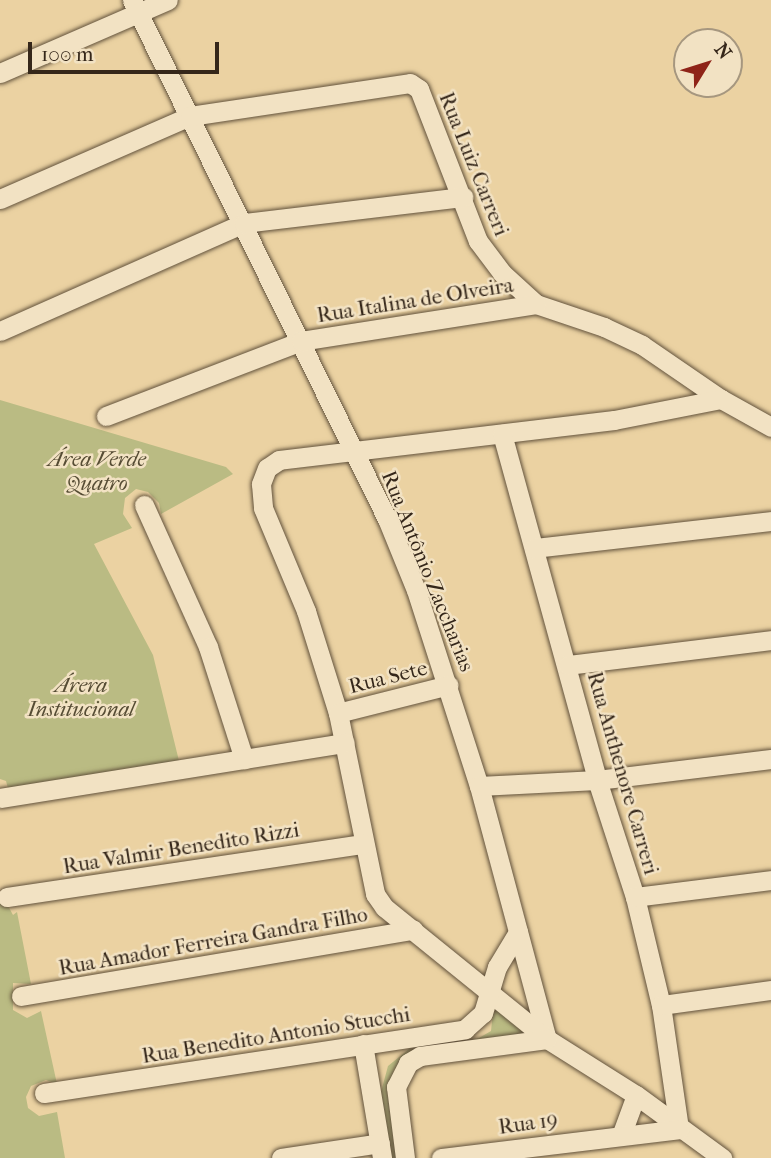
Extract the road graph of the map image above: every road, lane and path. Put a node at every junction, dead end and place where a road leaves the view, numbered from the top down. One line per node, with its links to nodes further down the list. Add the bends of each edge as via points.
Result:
1 (168, 0): 2 (street)
2 (135, 7): 3 (street); 4 (street, Rua Antônio Zaccharias)
3 (0, 73)
4 (190, 116): 5 (street, Rua Luiz Carreri, via 412,86); 6 (street); 7 (street, Rua Antônio Zaccharias)
5 (463, 197): 7 (street); 8 (street, Rua Luiz Carreri, via 489,259)
6 (0, 199)
7 (244, 223): 9 (street); 10 (street, Rua Antônio Zaccharias)
8 (536, 304): 10 (street, Rua Italina de Olveira); 11 (street, Rua Luiz Carreri, via 642,345)
9 (0, 331)
10 (301, 341): 12 (street, Rua Italina de Olveira); 15 (street, Rua Antônio Zaccharias)
11 (721, 399): 13 (street, Rua Luiz Carreri); 14 (street)
12 (106, 416)
13 (771, 427)
14 (502, 434): 15 (street); 18 (street, Rua Anthenore Carreri)
15 (354, 452): 21 (street, Rua Antônio Zaccharias, via 387,519); 22 (street, via 279,460 267,468 261,484 263,508 306,611)
16 (144, 505): 24 (street, via 208,647)
17 (771, 521): 18 (street)
18 (534, 548): 20 (street, Rua Anthenore Carreri)
19 (771, 640): 20 (street)
20 (568, 665): 26 (street, Rua Anthenore Carreri)
21 (449, 685): 22 (street, Rua Sete); 27 (street, Rua Antônio Zaccharias)
22 (338, 713): 23 (street)
23 (345, 743): 24 (street); 29 (street)
24 (244, 759): 28 (street)
25 (771, 759): 26 (street)
26 (597, 780): 27 (street); 32 (street, Rua Anthenore Carreri)
27 (479, 786): 34 (street, Rua Antônio Zaccharias)
28 (0, 798)
29 (363, 844): 31 (street, Rua Valmir Benedito Rizzi); 33 (street, via 375,894)
30 (771, 880): 32 (street)
31 (7, 897)
32 (635, 897): 38 (street, Rua Anthenore Carreri)
33 (413, 930): 35 (street); 37 (street, Rua Amador Ferreira Gandra Filho)
34 (518, 932): 35 (street, Rua Benedito Antonio Stucchi); 39 (street, Rua Antônio Zaccharias)
35 (489, 990): 39 (street); 40 (street, Rua Benedito Antonio Stucchi, via 484,1013 465,1029)
36 (771, 990): 38 (street)
37 (21, 996)
38 (661, 1005): 43 (street, Rua Anthenore Carreri)
39 (547, 1039): 42 (street); 47 (street, via 420,1056 408,1063 396,1087)
40 (363, 1044): 41 (street, Rua Benedito Antonio Stucchi); 45 (street)
41 (44, 1093)
42 (636, 1096): 43 (street); 44 (street)
43 (679, 1129): 44 (street, Rua 19); 49 (street)
44 (622, 1133): 48 (street, Rua 19)
45 (381, 1150): 46 (street)
46 (281, 1158)
47 (405, 1158)
48 (441, 1158)
49 (722, 1158)

